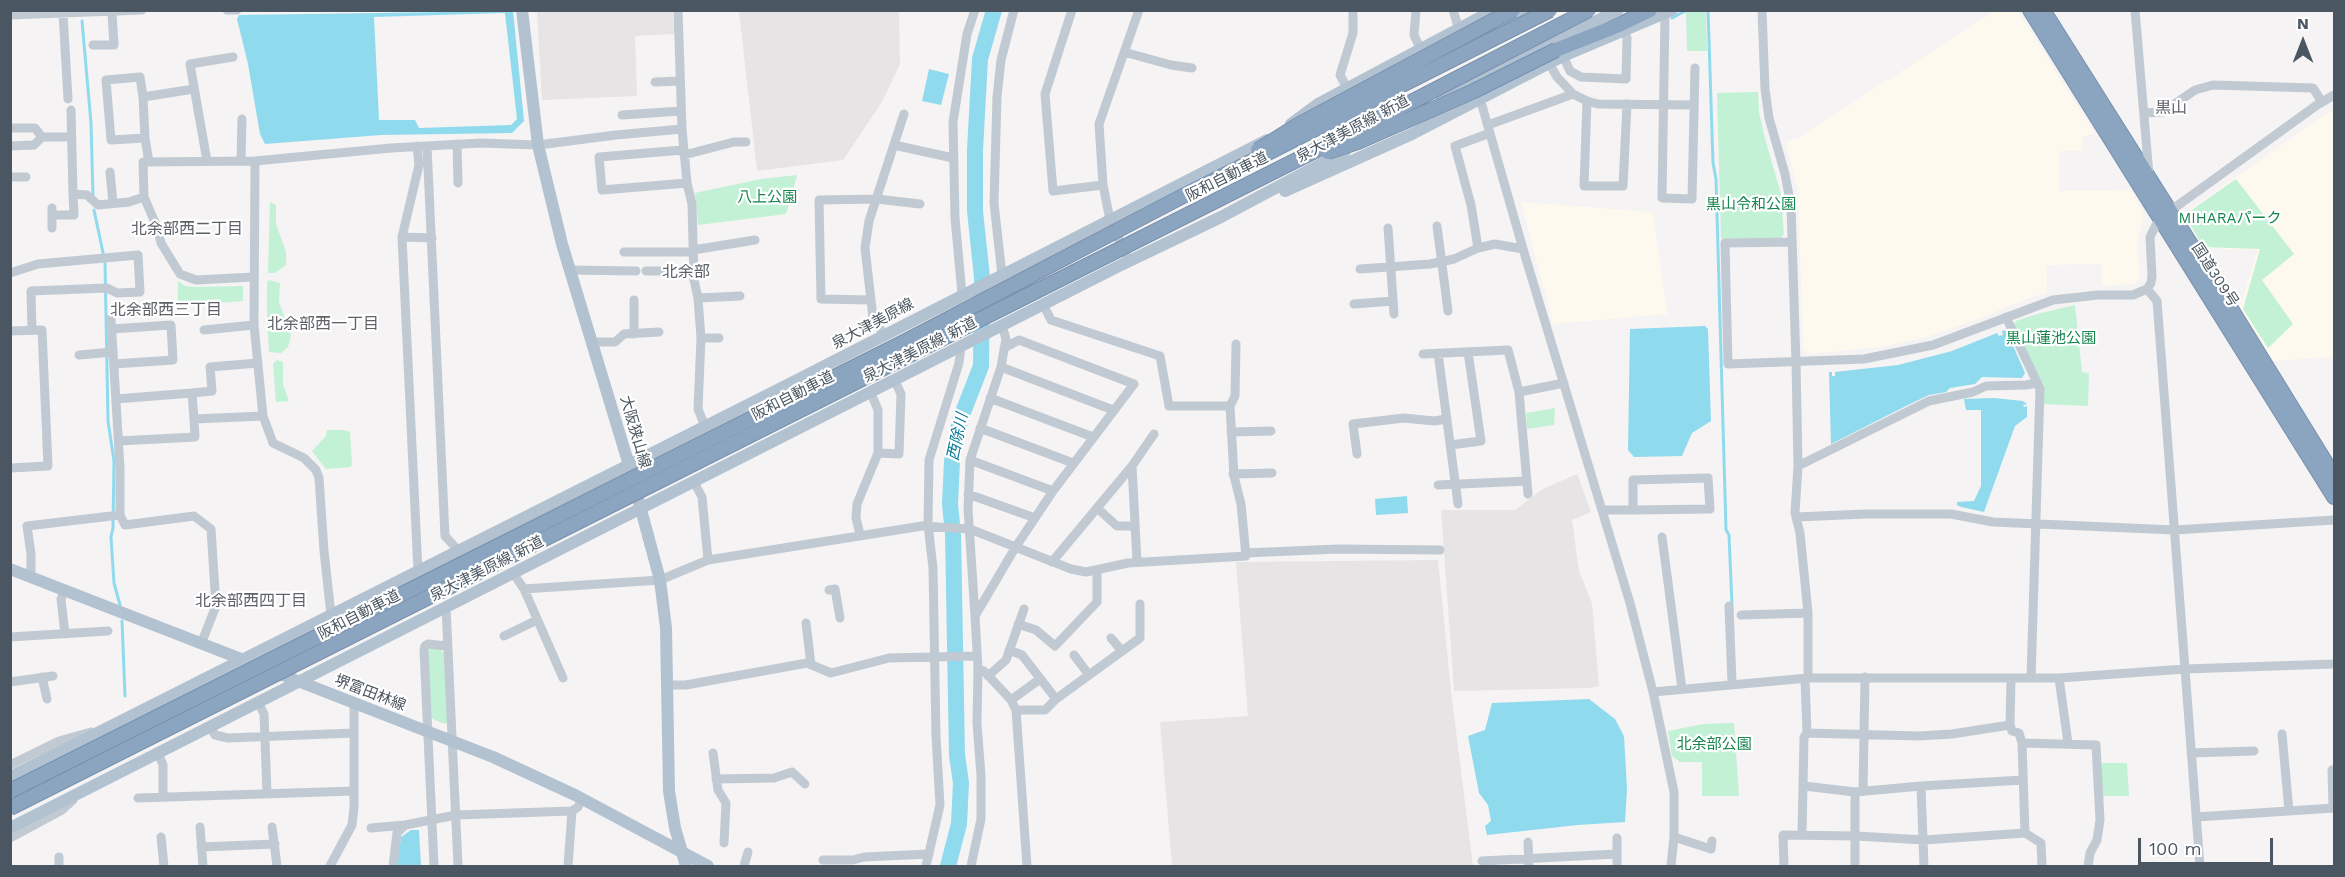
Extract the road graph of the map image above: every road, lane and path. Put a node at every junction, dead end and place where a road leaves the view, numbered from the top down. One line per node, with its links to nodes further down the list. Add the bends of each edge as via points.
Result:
1 (142, 10): 29 (street)
2 (227, 10): 3 (street)
3 (237, 10)
4 (522, 10): 74 (main road, 大阪狭山線)
5 (678, 10): 41 (street)
6 (975, 10): 76 (street, via 957,93)
7 (1014, 10): 116 (street, via 1001,60 997,108 994,203)
8 (1072, 10): 88 (street, via 1045,94 1053,191)
9 (1138, 10): 36 (street)
10 (1353, 10): 44 (street, via 1353,33 1340,75)
11 (1416, 10): 35 (street, via 1414,35)
12 (1453, 10): 31 (street)
13 (1494, 10): 31 (main road)
14 (1513, 10): 90 (highway, bridge, via 1298,125)
15 (1530, 10): 33 (main road, 泉大津美原線 新道)
16 (1550, 10): 90 (highway, 阪和自動車道, bridge)
17 (1589, 10): 81 (highway, 阪和自動車道, bridge)
18 (1618, 10): 42 (main road, 泉大津美原線 新道)
19 (1634, 10): 38 (highway)
20 (1650, 10): 38 (highway)
21 (1762, 10): 104 (street, via 1766,100 1789,190)
22 (2030, 10): 95 (highway, 国道309号)
23 (2043, 10): 85 (highway, 国道309号)
24 (2135, 10): 58 (street)
25 (98, 11): 27 (street); 29 (street)
26 (28, 12): 27 (street); 30 (street)
27 (60, 12): 49 (street)
28 (1669, 12): 32 (main road); 54 (street)
29 (112, 13): 34 (street, via 114,45)
30 (10, 15)
31 (1459, 28): 33 (street); 35 (main road)
32 (1624, 32): 38 (main road); 38 (street, via 1626,79 1581,77)
33 (1463, 44): 42 (street); 65 (main road, 泉大津美原線 新道)
34 (93, 45)
35 (1420, 48): 44 (main road)
36 (1124, 52): 39 (street); 88 (street, via 1099,124)
37 (233, 57): 45 (street, via 190,64)
38 (1556, 57): 46 (street, via 1557,77); 50 (main road); 81 (highway, bridge, via 1358,142)
39 (1192, 68)
40 (1695, 68): 55 (street)
41 (680, 81): 43 (street); 57 (street)
42 (1475, 81): 50 (street); 96 (main road, 泉大津美原線 新道)
43 (655, 82)
44 (1347, 88): 65 (main road)
45 (194, 89): 48 (street); 78 (street)
46 (1573, 94): 51 (street); 64 (street)
47 (2334, 95): 52 (street)
48 (143, 97): 68 (street); 68 (street, via 140,77 106,80 111,140)
49 (68, 99)
50 (1480, 99): 64 (street); 96 (main road, via 1412,134)
51 (1587, 101): 53 (street); 53 (street, via 1584,186 1623,186)
52 (2322, 102): 58 (street, via 2313,88 2213,85 2195,90 2163,111); 95 (street)
53 (1627, 104): 54 (street)
54 (1664, 105): 55 (street); 55 (street, via 1662,198 1692,199)
55 (1694, 105)
56 (71, 110): 67 (street)
57 (681, 111): 60 (street); 63 (street)
58 (2145, 113): 85 (street)
59 (904, 114): 71 (street)
60 (622, 115)
61 (242, 119): 79 (street)
62 (10, 128): 66 (street, via 35,128)
63 (682, 129): 74 (street); 75 (street)
64 (1489, 129): 105 (street, via 1455,146); 106 (street)
65 (1275, 135): 97 (main road, 泉大津美原線 新道)
66 (42, 137): 67 (street); 72 (street, via 34,145)
67 (71, 137): 89 (street)
68 (145, 138): 80 (street)
69 (746, 142): 75 (street)
70 (457, 144): 73 (street); 74 (street); 86 (street)
71 (894, 145): 76 (street); 92 (street)
72 (10, 146)
73 (422, 146): 77 (street); 101 (street); 102 (street)
74 (538, 146): 113 (main road, 大阪狭山線)
75 (684, 153): 87 (street); 87 (street, via 599,157 602,190)
76 (953, 158): 119 (street)
77 (255, 160): 79 (street); 117 (street)
78 (207, 161): 79 (street); 80 (street)
79 (242, 161)
80 (149, 162): 91 (street, via 143,162)
81 (1283, 167): 311 (highway, 阪和自動車道, bridge)
82 (110, 172): 93 (street)
83 (10, 177): 84 (street)
84 (26, 177)
85 (2150, 179): 95 (highway, 国道309号)
86 (458, 183)
87 (687, 183): 107 (street, via 692,204)
88 (1103, 185): 97 (street)
89 (73, 194): 93 (street, via 87,195 98,205); 99 (street, via 74,215 52,212)
90 (1185, 195): 303 (highway, 阪和自動車道, bridge, via 906,341)
91 (144, 196): 93 (street); 117 (street, via 161,243 180,274 196,280)
92 (876, 199): 94 (street); 123 (street, via 866,248); 123 (street, via 819,200 821,300)
93 (113, 203)
94 (920, 204)
95 (2165, 216): 118 (street, via 2150,237 2152,276); 185 (highway, 国道309号); 193 (highway, 国道309号)
96 (1221, 217): 109 (main road, 泉大津美原線 新道)
97 (1110, 220): 109 (street); 116 (main road, 泉大津美原線 新道)
98 (1437, 226): 110 (street)
99 (52, 228)
100 (1388, 228): 111 (street)
101 (402, 237): 102 (street); 219 (street)
102 (432, 238): 211 (street, via 445,536)
103 (755, 240): 107 (street)
104 (1792, 242): 150 (street); 150 (street, via 1725,243 1728,364)
105 (1478, 248): 106 (street, via 1495,244); 110 (street)
106 (1523, 249): 155 (street)
107 (693, 251): 108 (street); 114 (street)
108 (624, 252)
109 (1129, 261): 125 (main road, 泉大津美原線 新道)
110 (1442, 261): 111 (street); 127 (street)
111 (1391, 268): 112 (street); 124 (street)
112 (1360, 269)
113 (570, 270): 114 (street); 140 (main road, 大阪狭山線)
114 (694, 271): 121 (street)
115 (10, 273): 132 (street, via 38,264 138,255 140,292 117,293 107,288 31,291)
116 (1000, 275): 119 (main road, 泉大津美原線 新道)
117 (254, 277): 130 (street)
118 (2147, 289): 129 (street, via 2133,295 2053,300); 207 (street, via 2157,302)
119 (963, 294): 137 (main road, 泉大津美原線)
120 (740, 296): 121 (street)
121 (698, 298): 138 (street)
122 (634, 300): 136 (street)
123 (871, 300): 137 (street, via 873,318)
124 (1393, 301): 126 (street); 128 (street)
125 (1043, 304): 131 (main road, 泉大津美原線 新道); 162 (street, via 1052,320 1160,356 1169,406)
126 (1354, 304)
127 (1448, 311)
128 (1394, 314)
129 (2006, 317): 150 (street, via 1968,334 1900,353); 156 (street)
130 (254, 325): 133 (street); 149 (street)
131 (1000, 326): 142 (main road, 泉大津美原線 新道); 143 (street, via 1006,339)
132 (32, 330): 134 (street); 182 (street, via 42,330 48,466)
133 (204, 330)
134 (10, 331)
135 (659, 332): 136 (street)
136 (634, 334): 140 (street, via 624,334 615,342)
137 (884, 335): 153 (main road, 泉大津美原線)
138 (700, 338): 139 (street); 167 (street, via 698,409)
139 (719, 338)
140 (592, 342): 179 (main road, 大阪狭山線)
141 (1236, 344): 162 (street, via 1235,396)
142 (964, 345): 154 (main road, 泉大津美原線 新道); 204 (street, via 929,460)
143 (1004, 348): 152 (street); 163 (street, via 1019,340 1134,384)
144 (109, 352): 148 (street); 151 (street); 151 (street, via 112,324 171,325 173,360)
145 (1468, 352): 146 (street); 157 (street, via 1508,350); 174 (street, via 1481,441)
146 (1438, 353): 147 (street); 166 (street)
147 (1422, 354)
148 (79, 355)
149 (258, 363): 158 (street, via 210,367 212,391); 164 (street)
150 (1796, 363): 181 (street)
151 (114, 364): 161 (street)
152 (1001, 367): 160 (street); 163 (street)
153 (795, 381): 167 (main road, 泉大津美原線 新道)
154 (895, 381): 159 (main road, 泉大津美原線 新道); 175 (street, via 901,394 899,454)
155 (1564, 383): 157 (street); 197 (street)
156 (2037, 383): 181 (street, via 1986,386 1929,401); 203 (street)
157 (1520, 392): 187 (street)
158 (192, 393): 161 (street); 165 (street)
159 (871, 393): 175 (street, via 879,410); 186 (main road, 泉大津美原線 新道)
160 (990, 398): 168 (street); 172 (street)
161 (116, 399): 173 (street)
162 (1230, 406): 170 (street)
163 (1113, 410): 172 (street)
164 (263, 417): 165 (street); 231 (street, via 273,443 304,458 319,478)
165 (194, 419): 173 (street, via 195,437)
166 (1446, 419): 174 (street); 176 (street, via 1404,418 1353,424)
167 (705, 426): 179 (main road, 泉大津美原線 新道)
168 (980, 428): 177 (street); 178 (street)
169 (1271, 431): 170 (street)
170 (1232, 432): 184 (street)
171 (1154, 434): 180 (street)
172 (1093, 437): 178 (street)
173 (118, 441): 199 (street)
174 (1450, 445): 188 (street)
175 (878, 453): 208 (street, via 857,504)
176 (1357, 454)
177 (970, 460): 190 (street); 191 (street)
178 (1073, 463): 190 (street)
179 (629, 465): 195 (main road, 大阪狭山線); 211 (main road, 泉大津美原線 新道)
180 (1132, 466): 196 (street); 205 (street)
181 (1798, 466): 201 (street)
182 (10, 468)
183 (1272, 472): 184 (street)
184 (1233, 474): 213 (street, via 1241,504)
185 (2334, 476)
186 (694, 482): 195 (main road, 泉大津美原線 新道); 214 (street, via 702,497)
187 (1527, 482): 188 (street); 192 (street)
188 (1455, 484): 189 (street); 194 (street)
189 (1438, 485)
190 (1053, 491): 200 (street)
191 (969, 495): 200 (street); 206 (street)
192 (1528, 495)
193 (2334, 497)
194 (1458, 504)
195 (641, 507): 220 (main road, 泉大津美原線 新道); 222 (main road, 大阪狭山線)
196 (1097, 508): 205 (street, via 1117,526); 215 (street)
197 (1602, 510): 198 (street); 271 (street)
198 (1633, 510): 198 (street, via 1633,480 1708,478 1710,509)
199 (120, 515): 221 (street, via 27,526); 243 (street, via 125,525 194,516 211,529 216,606)
200 (1035, 518): 210 (street)
201 (1796, 518): 203 (street, via 1951,514 1993,522); 230 (street)
202 (2334, 520): 207 (street)
203 (2037, 524): 207 (street); 261 (street)
204 (928, 526): 206 (street); 208 (street); 249 (street, via 933,568)
205 (1135, 526): 216 (street)
206 (970, 529): 210 (street); 233 (street)
207 (2175, 530): 254 (street)
208 (860, 534): 214 (street)
209 (1662, 537): 270 (street)
210 (1016, 548): 215 (street); 233 (street)
211 (458, 550): 219 (main road, 泉大津美原線 新道)
212 (1440, 550): 213 (street)
213 (1245, 553): 216 (street, via 1246,556)
214 (708, 560): 222 (street)
215 (1052, 562): 218 (street, via 1086,572)
216 (1137, 562): 218 (street)
217 (10, 569): 221 (main road, 堺富田林線)
218 (1097, 570): 237 (street, via 1097,602 1055,646 1036,630)
219 (418, 571): 231 (main road, 泉大津美原線 新道)
220 (513, 573): 223 (street); 228 (main road, 泉大津美原線 新道)
221 (31, 577): 224 (main road, 堺富田林線)
222 (660, 580): 223 (street); 269 (main road, 大阪狭山線, via 666,628)
223 (525, 589): 235 (street)
224 (65, 590): 239 (street, via 61,599); 243 (main road, 堺富田林線)
225 (829, 590): 234 (street, via 835,589)
226 (1140, 604): 246 (street, via 1140,638)
227 (1729, 606): 268 (street)
228 (446, 607): 244 (street); 267 (main road, 泉大津美原線 新道)
229 (1024, 609): 237 (street)
230 (1808, 613): 232 (street); 264 (street)
231 (331, 615): 250 (main road, 泉大津美原線 新道)
232 (1741, 615)
233 (975, 616): 248 (street)
234 (840, 618)
235 (537, 620): 240 (street); 260 (street, via 558,657)
236 (806, 623): 252 (street)
237 (1018, 624): 245 (street)
238 (108, 631): 239 (street)
239 (65, 634): 241 (street)
240 (504, 636)
241 (10, 637)
242 (1111, 638): 246 (street)
243 (201, 644): 250 (main road, 堺富田林線)
244 (447, 646): 282 (street, via 425,646); 288 (street)
245 (1009, 650): 257 (street, via 1006,660); 263 (street, via 1022,655)
246 (1122, 651): 255 (street)
247 (1074, 655): 255 (street)
248 (977, 656): 249 (street); 253 (street)
249 (934, 657): 252 (street, via 889,658 831,673); 338 (street, via 940,806)
250 (243, 660): 267 (main road, 堺富田林線); 277 (main road, 泉大津美原線 新道)
251 (2334, 664): 254 (street)
252 (811, 665): 269 (street)
253 (978, 669): 257 (street); 355 (street, via 981,819)
254 (2185, 669): 262 (street); 294 (street)
255 (1089, 675): 273 (street)
256 (53, 676): 258 (street)
257 (988, 676): 274 (street)
258 (42, 677): 266 (street); 272 (street)
259 (1865, 677): 264 (street); 265 (street); 285 (street)
260 (563, 678)
261 (2031, 678): 262 (street); 265 (street)
262 (2059, 678): 290 (street)
263 (1040, 679): 273 (street); 274 (street)
264 (1806, 679): 268 (street); 283 (street)
265 (2011, 679): 279 (street)
266 (10, 682)
267 (297, 682): 275 (main road, 泉大津美原線 新道); 276 (main road, 堺富田林線)
268 (1732, 684): 270 (street)
269 (666, 685): 336 (main road, 大阪狭山線, via 669,791)
270 (1682, 689): 271 (street)
271 (1653, 692): 328 (street, via 1674,792)
272 (47, 699)
273 (1056, 699): 278 (street, via 1045,710)
274 (1011, 700): 278 (street)
275 (258, 702): 280 (main road, 泉大津美原線 新道); 287 (street, via 264,714)
276 (354, 703): 282 (main road, 堺富田林線); 284 (street)
277 (145, 710): 281 (main road, 泉大津美原線 新道); 292 (main road)
278 (1016, 710): 356 (street)
279 (2010, 725): 285 (street, via 1952,734); 289 (street, via 2012,731 2019,733)
280 (210, 727): 287 (street, via 220,737); 292 (main road, 泉大津美原線 新道)
281 (106, 729): 295 (street, via 59,741); 297 (main road, 泉大津美原線 新道)
282 (427, 731): 288 (main road, 堺富田林線); 317 (street)
283 (1807, 732): 285 (street); 301 (street)
284 (354, 733): 287 (street); 305 (street)
285 (1863, 734): 306 (street)
286 (2282, 734): 314 (street)
287 (265, 737): 307 (street)
288 (452, 741): 310 (main road, 堺富田林線); 315 (street)
289 (2022, 743): 290 (street); 299 (street)
290 (2068, 743): 363 (street, via 2096,745 2100,820)
291 (2254, 751): 294 (street)
292 (158, 753): 304 (main road, 泉大津美原線 新道); 308 (street, via 163,765)
293 (713, 753): 298 (street)
294 (2191, 753): 316 (street)
295 (10, 765)
296 (2332, 770): 312 (street)
297 (10, 777)
298 (716, 779): 300 (street, via 774,778 792,772); 333 (street, via 726,804)
299 (2023, 780): 302 (street); 323 (street)
300 (805, 784)
301 (1804, 786): 306 (street); 324 (street)
302 (1921, 786): 306 (street); 330 (street)
303 (10, 791)
304 (84, 791): 321 (main road, 泉大津美原線 新道); 326 (street, via 62,810)
305 (354, 791): 307 (street); 346 (street, via 352,825)
306 (1859, 792): 325 (street)
307 (267, 793): 308 (street)
308 (163, 797): 309 (street)
309 (138, 798)
310 (582, 799): 313 (street); 336 (main road, 堺富田林線)
311 (10, 808)
312 (2333, 808): 314 (street)
313 (572, 811): 315 (street); 350 (street)
314 (2289, 811): 316 (street)
315 (456, 815): 317 (street); 349 (street)
316 (2196, 817): 364 (street)
317 (432, 820): 318 (street); 348 (street)
318 (405, 825): 322 (street); 347 (street, via 397,833)
319 (200, 827): 335 (street)
320 (272, 827): 334 (street)
321 (10, 828)
322 (370, 828)
323 (2025, 833): 330 (street); 362 (street, via 2041,843)
324 (1802, 835): 325 (street); 359 (street, via 1783,835)
325 (1856, 836): 330 (street); 360 (street)
326 (10, 837)
327 (161, 837): 343 (street)
328 (1674, 837): 331 (street, via 1711,849); 358 (street)
329 (1617, 838): 339 (street)
330 (1924, 840): 361 (street)
331 (1712, 841)
332 (1528, 842): 342 (street)
333 (724, 843)
334 (275, 844): 335 (street); 345 (street)
335 (201, 847): 344 (street)
336 (681, 852): 351 (main road, 大阪狭山線); 352 (main road, 堺富田林線)
337 (748, 852): 353 (street)
338 (929, 854): 340 (street); 354 (street)
339 (1617, 854): 342 (street); 357 (street)
340 (823, 860)
341 (1482, 861): 342 (street)
342 (1529, 863)
343 (164, 867)
344 (203, 867)
345 (277, 867)
346 (330, 867)
347 (393, 867)
348 (434, 867)
349 (458, 867)
350 (568, 867)
351 (686, 867)
352 (708, 867)
353 (744, 867)
354 (926, 867)
355 (971, 867)
356 (1027, 867)
357 (1617, 867)
358 (1671, 867)
359 (1784, 867)
360 (1855, 867)
361 (1924, 867)
362 (2042, 867)
363 (2088, 867)
364 (2200, 867)

